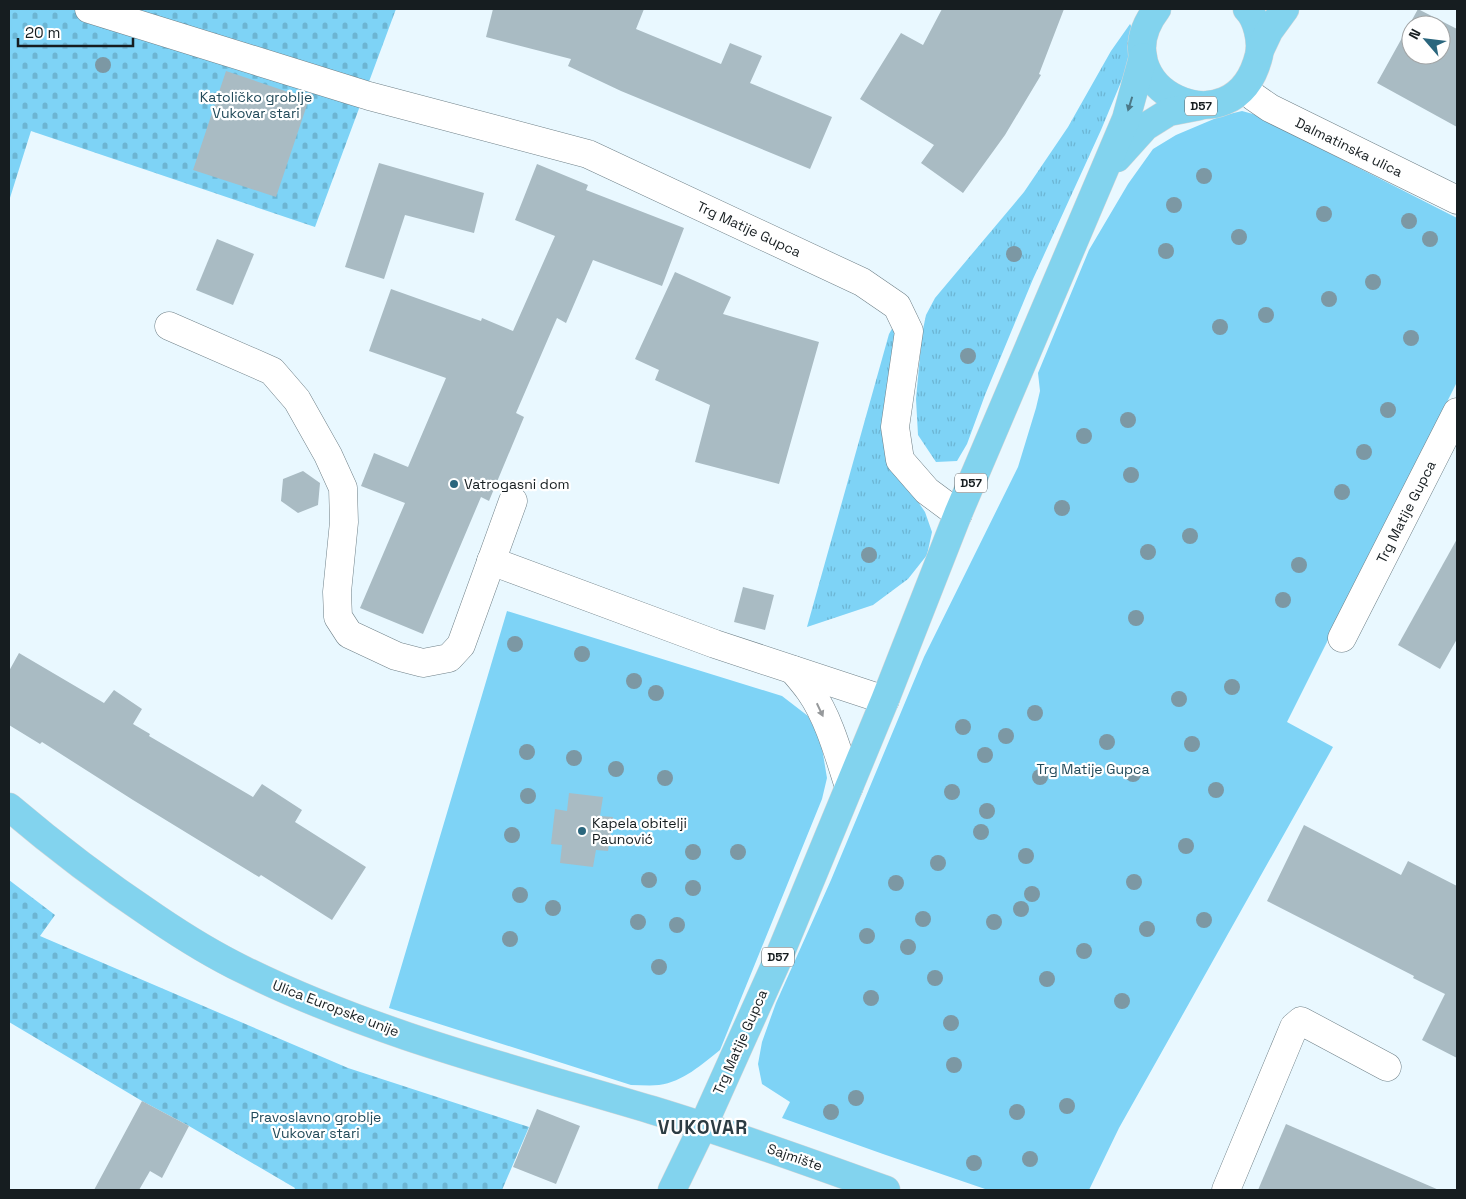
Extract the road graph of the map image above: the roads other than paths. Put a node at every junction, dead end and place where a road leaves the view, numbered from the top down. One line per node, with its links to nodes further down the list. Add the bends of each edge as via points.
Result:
1 (89, 9): 14 (street, Trg Matije Gupca, via 369,96 588,154 862,282 897,306 909,331 895,427 900,460 927,492)
2 (1157, 9): 6 (main road, D57, via 1149,19 1142,38)
3 (1246, 9): 5 (main road, D57, via 1258,30)
4 (1285, 9): 5 (main road, D57)
5 (1260, 50): 7 (main road, D57, via 1256,70)
6 (1143, 58): 8 (main road, D57, via 1150,77 1163,92 1180,102); 9 (main road, Trg Matije Gupca / D57, one-way to 9, via 1126,119)
7 (1245, 87): 8 (main road, D57, via 1216,104); 10 (street, Dalmatinska ulica, via 1270,108)
8 (1200, 106): 9 (main road, Trg Matije Gupca / D57, via 1169,112 1145,127 1122,151)
9 (1100, 182): 14 (main road, Trg Matije Gupca / D57)
10 (1457, 200)
11 (169, 326): 15 (street, via 272,371 297,400 343,488 338,616 349,634 396,656 423,664 449,658 461,645)
12 (1457, 412): 16 (street, Trg Matije Gupca)
13 (513, 501): 15 (street)
14 (958, 514): 18 (main road, Trg Matije Gupca / D57)
15 (491, 561): 17 (street)
16 (1342, 638)
17 (793, 670): 18 (street); 19 (street, one-way to 19, via 821,711)
18 (885, 700): 19 (main road, Trg Matije Gupca / D57)
19 (849, 786): 22 (main road, Trg Matije Gupca / D57, via 778,959)
20 (9, 807): 22 (main road, Ulica Europske unije, via 111,888 182,935 242,970 292,993 448,1050)
21 (1387, 1067): 25 (street, via 1301,1021 1294,1027)
22 (703, 1126): 23 (main road, Trg Matije Gupca); 24 (main road, Sajmište)
23 (672, 1190)
24 (886, 1190)
25 (1226, 1190)

